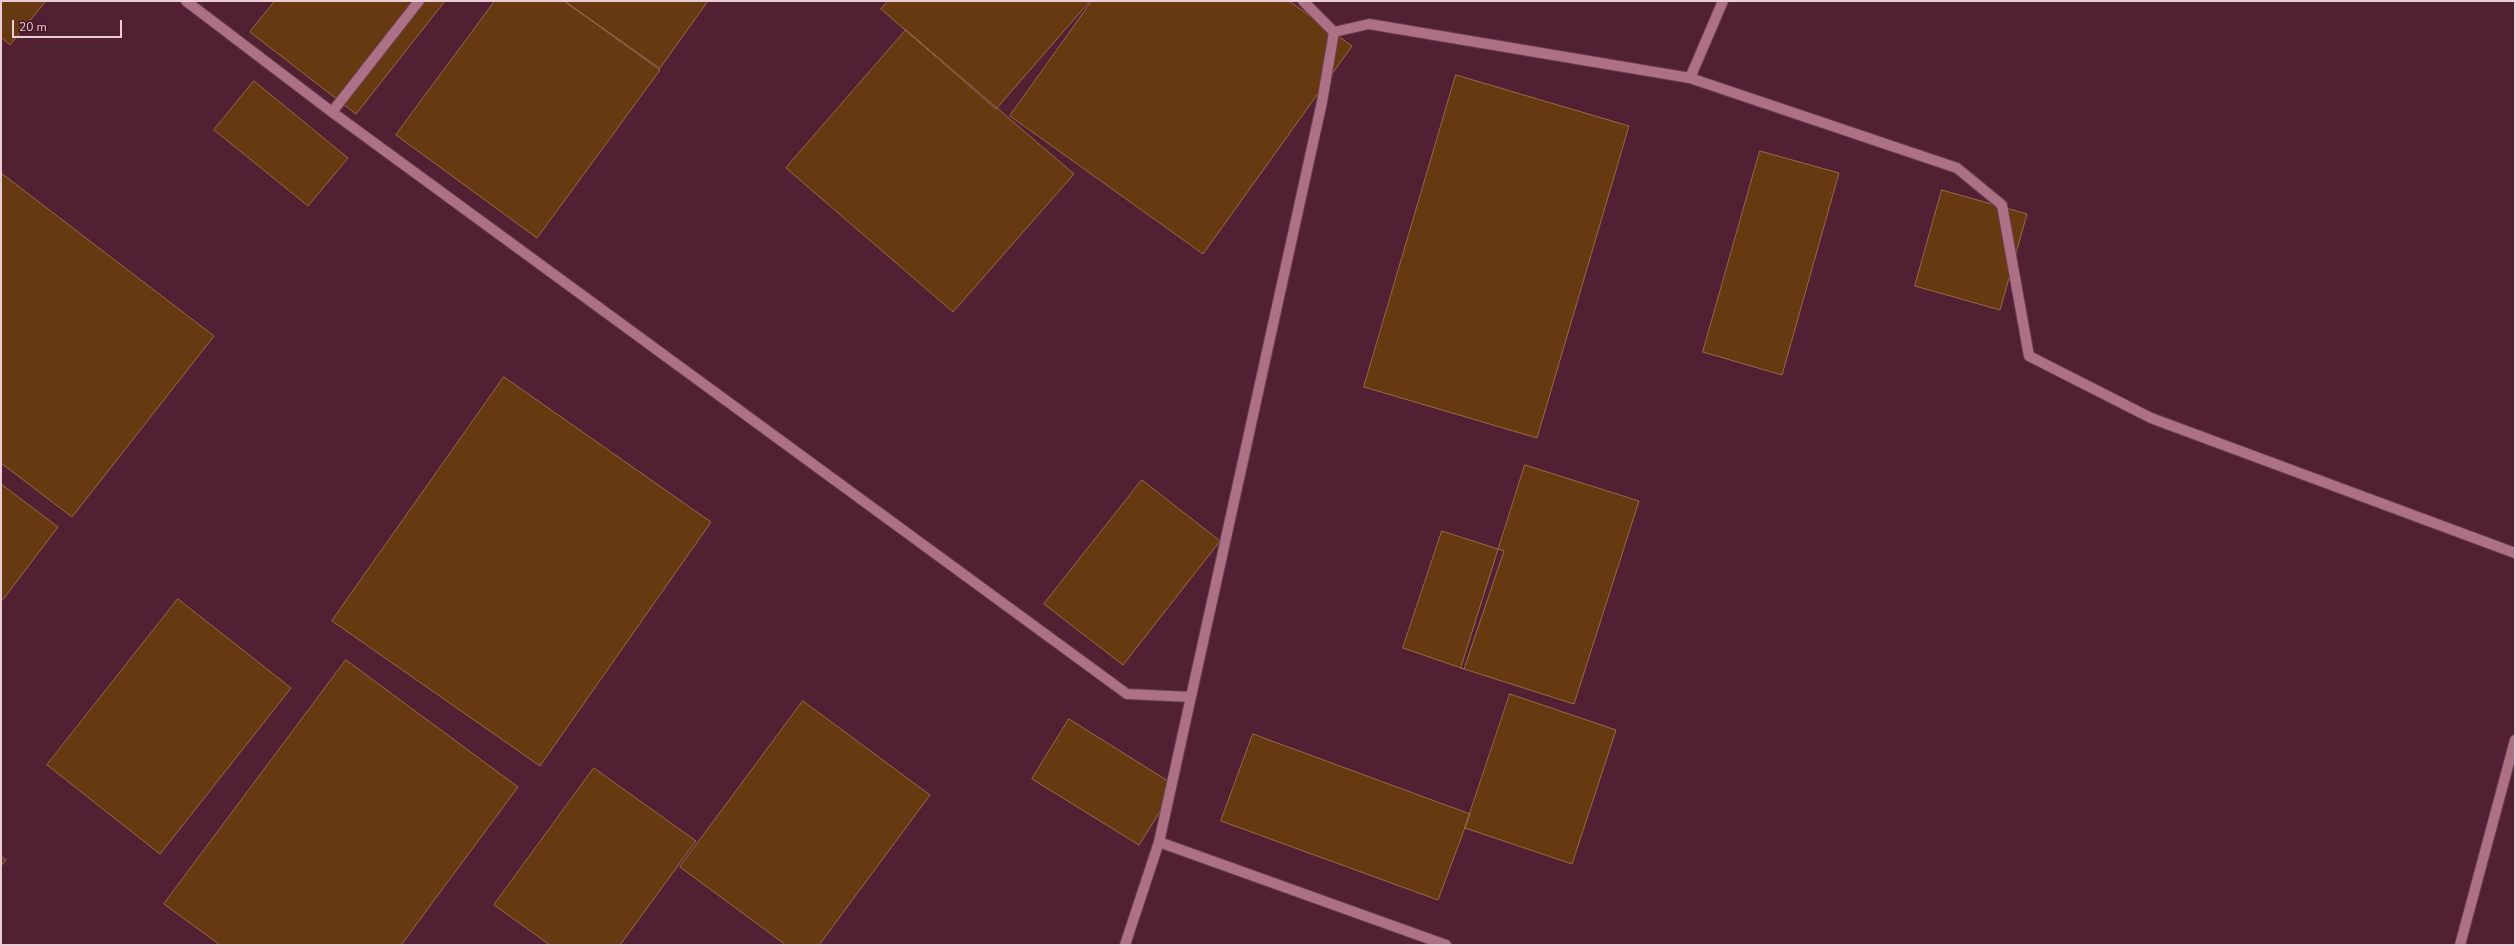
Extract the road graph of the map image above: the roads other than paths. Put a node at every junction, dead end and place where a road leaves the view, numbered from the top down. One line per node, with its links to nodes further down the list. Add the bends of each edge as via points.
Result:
1 (186, 1): 7 (street)
2 (419, 1): 7 (street)
3 (1304, 1): 5 (street)
4 (1723, 1): 6 (street)
5 (1334, 32): 6 (street, via 1369,24); 9 (street, via 1322,102)
6 (1690, 78): 8 (street, via 1957,168 2002,205 2029,356 2151,418)
7 (332, 112): 9 (street, via 1127,694)
8 (2515, 553)
9 (1191, 697): 11 (street)
10 (2515, 740): 14 (street)
11 (1159, 842): 12 (street); 13 (street)
12 (1125, 945)
13 (1446, 945)
14 (2460, 945)

